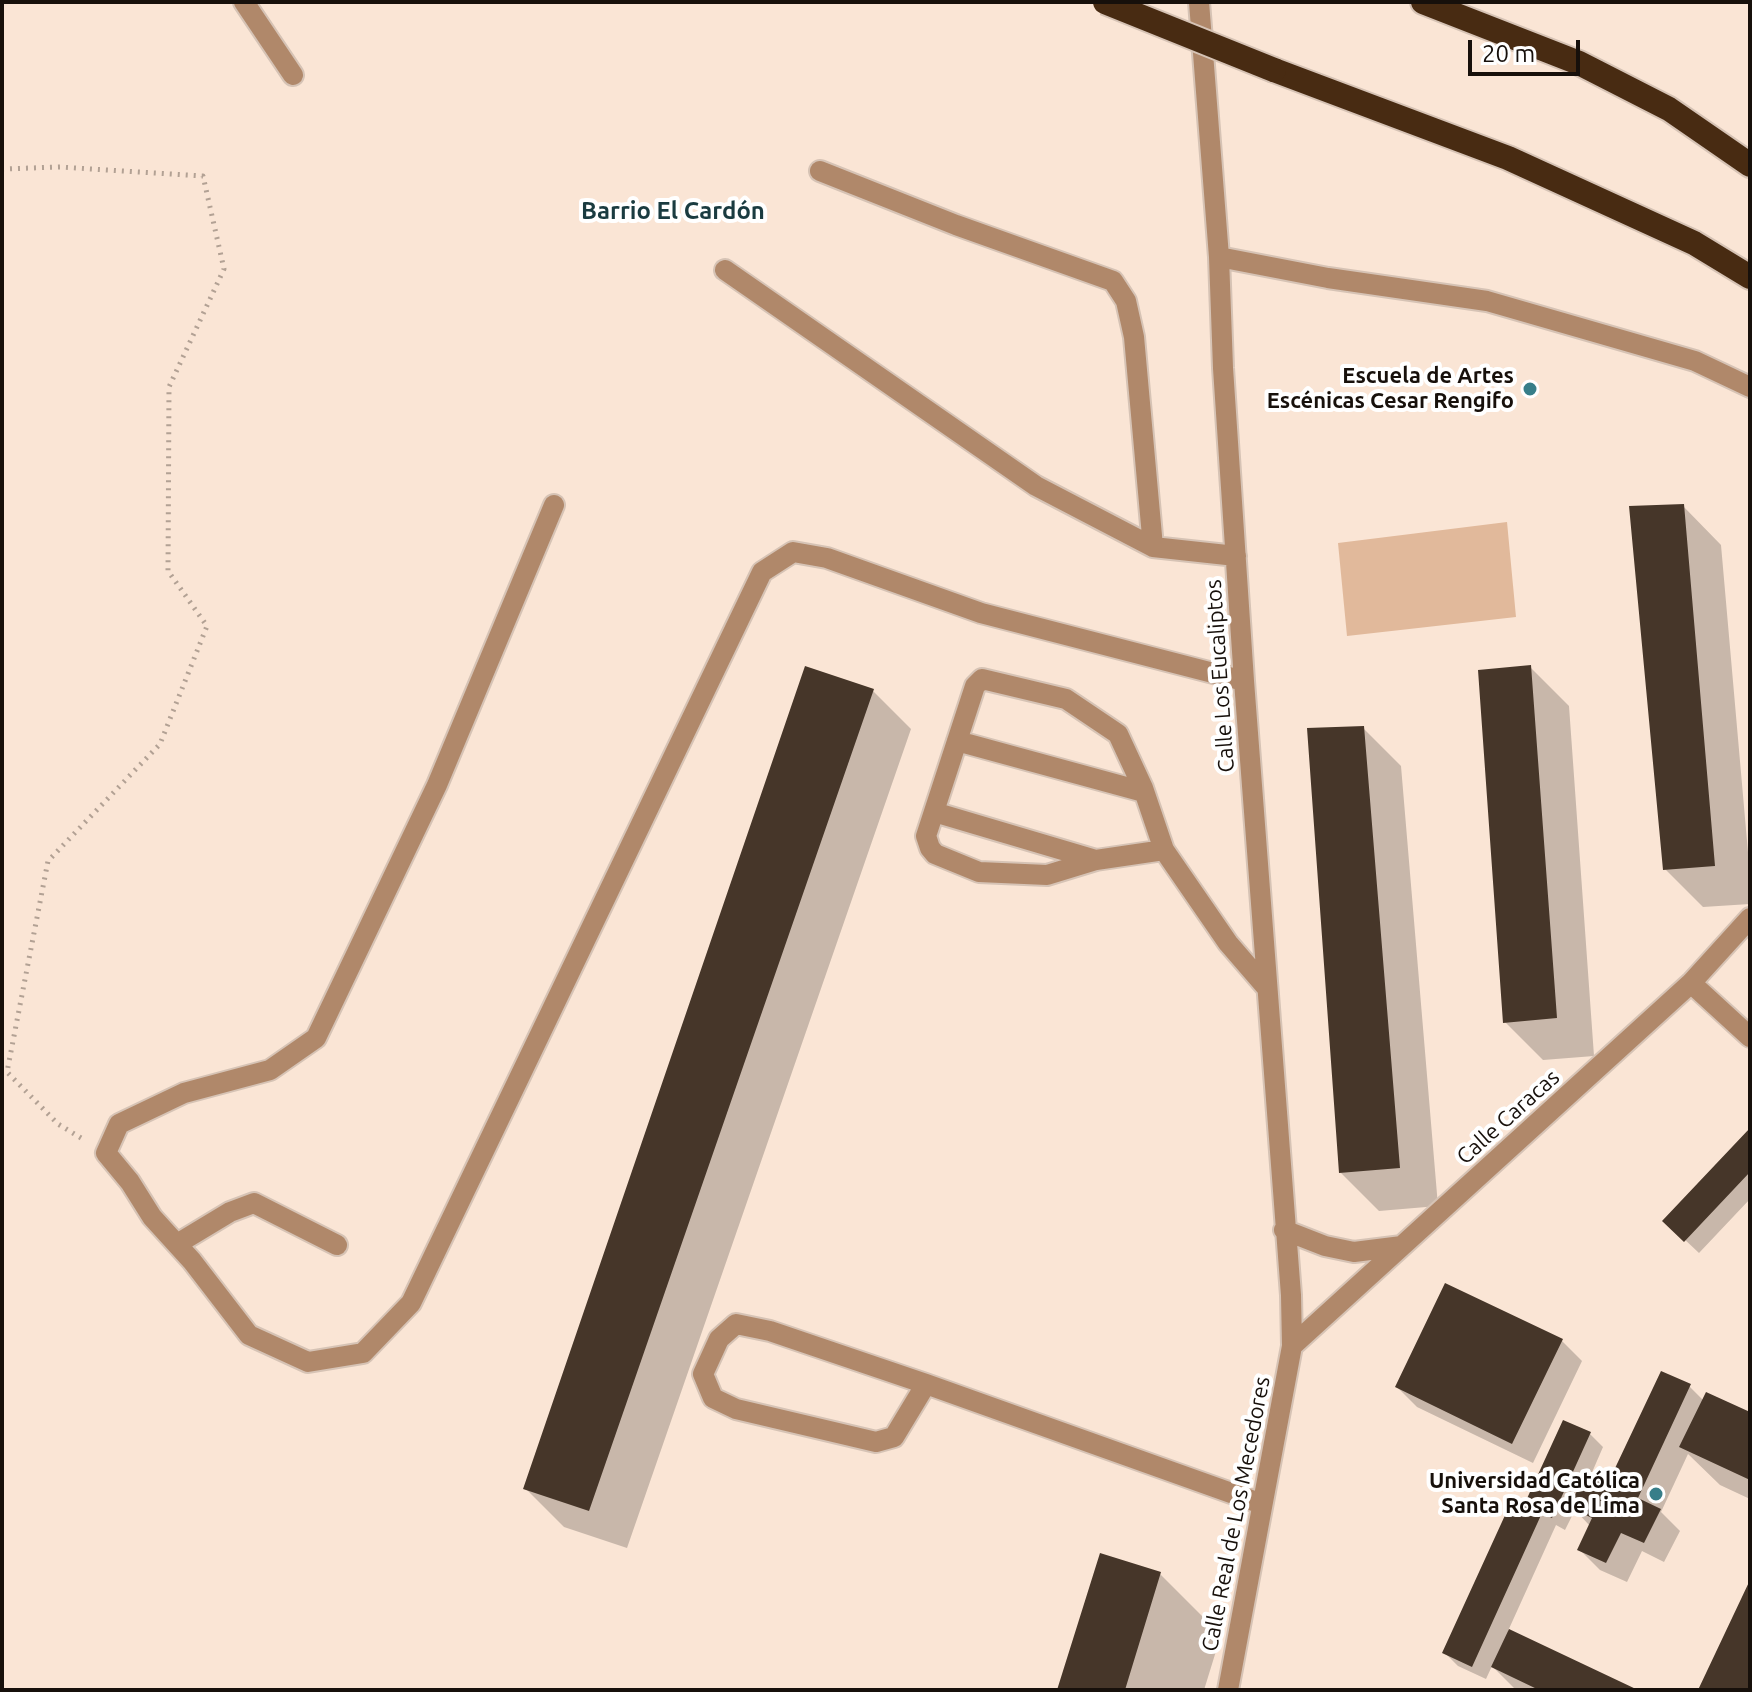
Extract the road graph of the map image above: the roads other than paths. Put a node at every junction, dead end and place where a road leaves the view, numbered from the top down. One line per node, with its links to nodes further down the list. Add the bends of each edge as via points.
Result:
1 (244, 2): 5 (street)
2 (1105, 2): 10 (highway, bridge, via 1508,158 1694,243)
3 (1199, 2): 8 (street, Calle Los Eucaliptos)
4 (1423, 2): 6 (highway, via 1579,63 1669,109)
5 (293, 75)
6 (1750, 165)
7 (820, 171): 13 (street, via 1113,281 1126,301 1134,337)
8 (1219, 257): 11 (street, via 1487,301 1695,361); 14 (street, Calle Los Eucaliptos)
9 (725, 270): 13 (street, via 1036,486)
10 (1750, 277)
11 (1750, 387)
12 (554, 505): 26 (street, via 437,785 316,1038 270,1070 184,1093 119,1124 106,1153)
13 (1153, 547): 14 (street)
14 (1236, 556): 15 (street, Calle Los Eucaliptos)
15 (1244, 681): 23 (street, Calle Los Eucaliptos); 26 (street, via 981,613 827,558 793,552 762,572 411,1303 363,1353 308,1362 249,1335)
16 (957, 741): 17 (street); 17 (street, via 982,679 1066,699 1118,734); 18 (street)
17 (1144, 792): 19 (street)
18 (934, 812): 20 (street); 20 (street, via 926,836 930,848 979,872 1047,875)
19 (1164, 850): 20 (street); 23 (street, via 1228,943)
20 (1096, 860)
21 (1750, 918): 22 (street, Calle Caracas)
22 (1691, 983): 24 (street); 28 (street, Calle Caracas)
23 (1266, 987): 25 (street, Calle Los Eucaliptos)
24 (1750, 1037)
25 (1284, 1230): 28 (street, via 1354,1252); 29 (street, Calle Los Eucaliptos)
26 (177, 1244): 27 (street, via 254,1203)
27 (337, 1245)
28 (1402, 1246): 29 (street, Calle Caracas)
29 (1292, 1346): 31 (street, Calle Real de Los Mecedores)
30 (926, 1384): 30 (street, via 736,1324 719,1339 703,1374 713,1398 736,1409 876,1442 894,1437); 31 (street)
31 (1262, 1504): 32 (street, Calle Real de Los Mecedores)
32 (1228, 1690)

